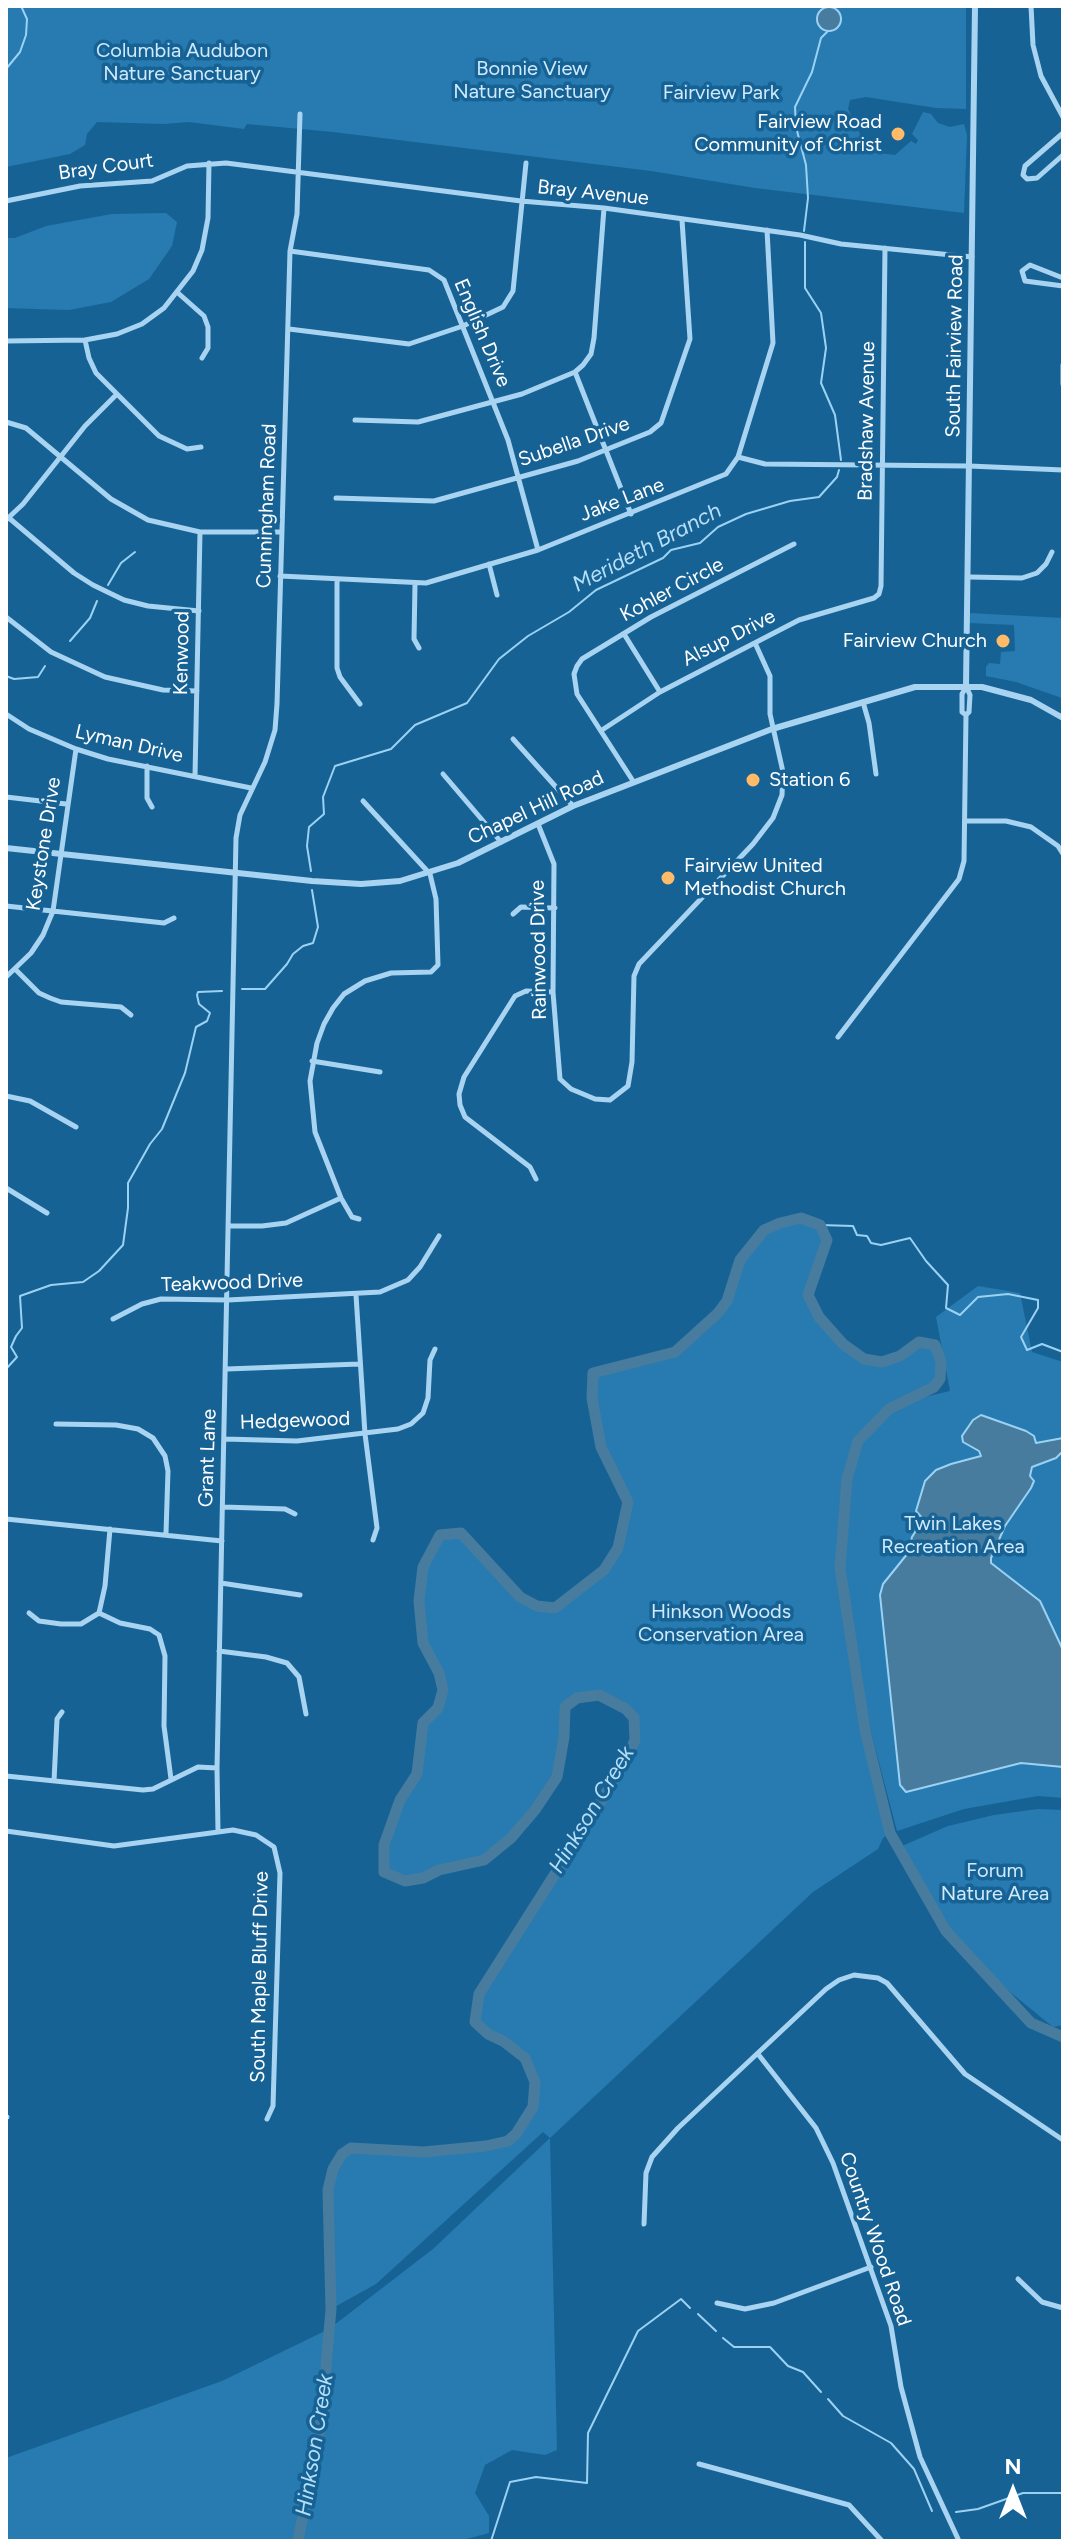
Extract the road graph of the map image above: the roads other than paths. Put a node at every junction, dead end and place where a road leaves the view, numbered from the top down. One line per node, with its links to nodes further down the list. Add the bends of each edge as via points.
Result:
1 (975, 6): 19 (street, South Fairview Road)
2 (1031, 6): 4 (street, via 1033,45)
3 (1063, 98): 4 (street)
4 (1053, 101): 6 (street)
5 (300, 114): 11 (street, Cunningham Road)
6 (1063, 117)
7 (1063, 133): 8 (street, via 1025,166 1023,175 1037,178)
8 (1063, 155)
9 (209, 163): 11 (street, Bray Avenue); 12 (street, Bray Court, via 152,181 80,186); 22 (street, via 202,250)
10 (526, 163): 13 (street)
11 (298, 172): 13 (street, Bray Avenue); 18 (street, Cunningham Road)
12 (6, 201)
13 (521, 201): 14 (street, Bray Avenue); 23 (street, via 510,300)
14 (604, 208): 15 (street, Bray Avenue); 29 (street, via 594,338 591,354)
15 (682, 220): 16 (street, Bray Avenue); 36 (street, Subella Drive, via 690,331 675,383 661,423)
16 (767, 230): 17 (street, Bray Avenue); 38 (street, via 773,343)
17 (885, 248): 19 (street, Bray Avenue); 39 (street, Bradshaw Avenue)
18 (290, 251): 23 (street, English Drive, via 429,270 444,280); 24 (street, Cunningham Road)
19 (972, 257): 40 (street, South Fairview Road)
20 (1063, 278): 21 (street, via 1030,265 1022,271 1025,281)
21 (1063, 286)
22 (178, 293): 25 (street, via 142,324); 27 (street, via 204,316 208,348)
23 (463, 326): 24 (street, via 409,344); 32 (street, English Drive)
24 (289, 329): 47 (street, Cunningham Road)
25 (85, 340): 26 (street); 31 (street, via 96,373)
26 (6, 341)
27 (202, 358)
28 (1063, 365): 30 (street)
29 (575, 372): 32 (street); 36 (street)
30 (1063, 384)
31 (116, 395): 35 (street, via 159,436 187,449); 37 (street)
32 (494, 402): 33 (street, via 418,422); 42 (street, English Drive)
33 (355, 420)
34 (6, 422): 37 (street, via 26,428)
35 (201, 447)
36 (607, 450): 42 (street, Subella Drive); 44 (street)
37 (60, 455): 45 (street); 46 (street, via 129,511 163,526)
38 (738, 457): 39 (street, via 765,464); 44 (street, Jake Lane, via 719,479)
39 (883, 465): 40 (street); 56 (street, Bradshaw Avenue)
40 (969, 466): 41 (street); 53 (street, South Fairview Road)
41 (1063, 470)
42 (518, 478): 43 (street, Subella Drive, via 434,501); 49 (street, English Drive)
43 (336, 498)
44 (631, 514): 49 (street, Jake Lane)
45 (7, 519): 58 (street, via 74,573 124,600)
46 (200, 532): 47 (street); 58 (street, Kenwood)
47 (281, 532): 52 (street, Cunningham Road)
48 (794, 544): 60 (street, Kohler Circle)
49 (538, 550): 51 (street, Jake Lane)
50 (1052, 552): 53 (street, via 1037,573 1022,578)
51 (489, 564): 55 (street, Jake Lane); 57 (street)
52 (280, 576): 54 (street, Jake Lane); 79 (street, Cunningham Road, via 275,730)
53 (969, 577): 63 (street, South Fairview Road)
54 (337, 580): 55 (street, Jake Lane); 67 (street, via 337,668)
55 (415, 584): 62 (street, via 414,639)
56 (879, 594): 61 (street, Alsup Drive, via 799,620)
57 (497, 595)
58 (199, 611): 64 (street, Kenwood)
59 (6, 617): 64 (street, via 51,652 105,677 163,690)
60 (624, 634): 65 (street); 71 (street, Kohler Circle, via 582,659 574,674 577,694)
61 (755, 643): 65 (street, Alsup Drive); 70 (street, via 770,676)
62 (419, 648)
63 (966, 686): 66 (street, Chapel Hill Road, via 915,687); 69 (street, Chapel Hill Road, via 1031,700); 85 (street)
64 (197, 691): 77 (street, Kenwood)
65 (660, 692): 71 (street, Alsup Drive)
66 (863, 702): 70 (street, Chapel Hill Road); 76 (street)
67 (360, 704)
68 (6, 714): 73 (street, Lyman Drive)
69 (1063, 718)
70 (772, 729): 78 (street, Chapel Hill Road); 100 (street, Rainwood Drive, via 783,772 773,818 649,952 634,976 628,1086 610,1100 571,1089 560,1079)
71 (602, 730): 78 (street)
72 (513, 739): 83 (street)
73 (76, 749): 74 (street, Lyman Drive); 82 (street, Keystone Drive)
74 (147, 766): 77 (street, Lyman Drive); 84 (street)
75 (443, 774): 87 (street)
76 (876, 774)
77 (195, 776): 79 (street, Lyman Drive)
78 (633, 781): 83 (street, Chapel Hill Road)
79 (251, 788): 91 (street, Cunningham Road, via 238,826)
80 (6, 797): 82 (street)
81 (363, 801): 92 (street)
82 (66, 804): 89 (street, Keystone Drive)
83 (573, 806): 86 (street, Chapel Hill Road)
84 (152, 807)
85 (966, 821): 90 (street, via 1031,827); 102 (street, via 959,879)
86 (538, 824): 87 (street, Chapel Hill Road); 94 (street, Rainwood Drive, via 554,864)
87 (501, 842): 92 (street, Chapel Hill Road)
88 (6, 848): 89 (street, Chapel Hill Road)
89 (60, 854): 91 (street, Chapel Hill Road); 95 (street, Keystone Drive)
90 (1063, 854)
91 (237, 871): 92 (street, Chapel Hill Road, via 361,884); 112 (street, Grant Lane)
92 (430, 874): 103 (street, via 438,965 431,972 391,973 365,981 344,994 324,1024)
93 (6, 906): 95 (street)
94 (555, 908): 96 (street, via 521,907); 100 (street, Rainwood Drive)
95 (53, 911): 97 (street, via 164,923); 98 (street, Keystone Drive, via 43,935)
96 (513, 914)
97 (174, 918)
98 (16, 970): 99 (street, Keystone Drive); 101 (street, via 50,998 121,1007)
99 (6, 977)
100 (553, 992): 107 (street, via 515,996 464,1077 459,1094 465,1117 530,1167)
101 (131, 1015)
102 (838, 1037)
103 (312, 1061): 104 (street); 109 (street, via 315,1132)
104 (380, 1072)
105 (6, 1096): 106 (street, via 30,1101)
106 (76, 1127)
107 (536, 1179)
108 (6, 1188): 110 (street)
109 (341, 1198): 111 (street, via 352,1217); 112 (street, via 286,1223)
110 (47, 1213)
111 (359, 1219)
112 (229, 1226): 115 (street, Grant Lane)
113 (439, 1236): 114 (street, Teakwood Drive, via 408,1280)
114 (356, 1295): 115 (street, Teakwood Drive); 118 (street)
115 (228, 1300): 116 (street, Teakwood Drive, via 161,1299); 119 (street, Grant Lane)
116 (113, 1319)
117 (435, 1349): 121 (street, Hedgewood, via 423,1413 398,1429)
118 (359, 1364): 119 (street); 121 (street)
119 (227, 1369): 122 (street, Grant Lane)
120 (56, 1424): 127 (street, via 116,1425 153,1438 168,1471)
121 (365, 1434): 122 (street, Hedgewood, via 297,1441); 128 (street, via 377,1528)
122 (225, 1439): 123 (street, Grant Lane)
123 (223, 1507): 124 (street, via 285,1509); 129 (street, Grant Lane)
124 (295, 1514)
125 (6, 1519): 126 (street)
126 (110, 1529): 127 (street); 133 (street)
127 (166, 1533): 129 (street)
128 (373, 1540)
129 (222, 1541): 130 (street, Grant Lane)
130 (221, 1583): 131 (street); 134 (street, Grant Lane)
131 (300, 1595)
132 (29, 1613): 133 (street, via 39,1621 61,1624 81,1624)
133 (99, 1613): 139 (street, via 159,1635 165,1656 164,1726)
134 (219, 1651): 136 (street, via 277,1659 294,1668); 137 (street, Grant Lane)
135 (62, 1712): 140 (street, via 57,1719)
136 (306, 1714)
137 (217, 1768): 139 (street, via 198,1767); 142 (street, Grant Lane)
138 (6, 1776): 140 (street)
139 (171, 1779): 140 (street, via 143,1790)
140 (54, 1781)
141 (6, 1831): 142 (street, via 114,1846)
142 (218, 1832): 144 (street, South Maple Bluff Drive, via 256,1835 274,1847 278,1857 273,2106)
143 (758, 2054): 145 (street, via 839,1980 854,1975 878,1978 965,2074); 146 (street, via 652,2157 646,2173); 147 (street, Country Wood Road, via 816,2128)
144 (267, 2119)
145 (1063, 2140)
146 (644, 2224)
147 (871, 2267): 149 (street, via 774,2303 745,2309); 153 (street, Country Wood Road, via 891,2326 920,2457)
148 (1018, 2279): 150 (street, via 1042,2302)
149 (717, 2303)
150 (1063, 2308)
151 (699, 2464): 152 (street, via 849,2505)
152 (882, 2541)
153 (959, 2541)

